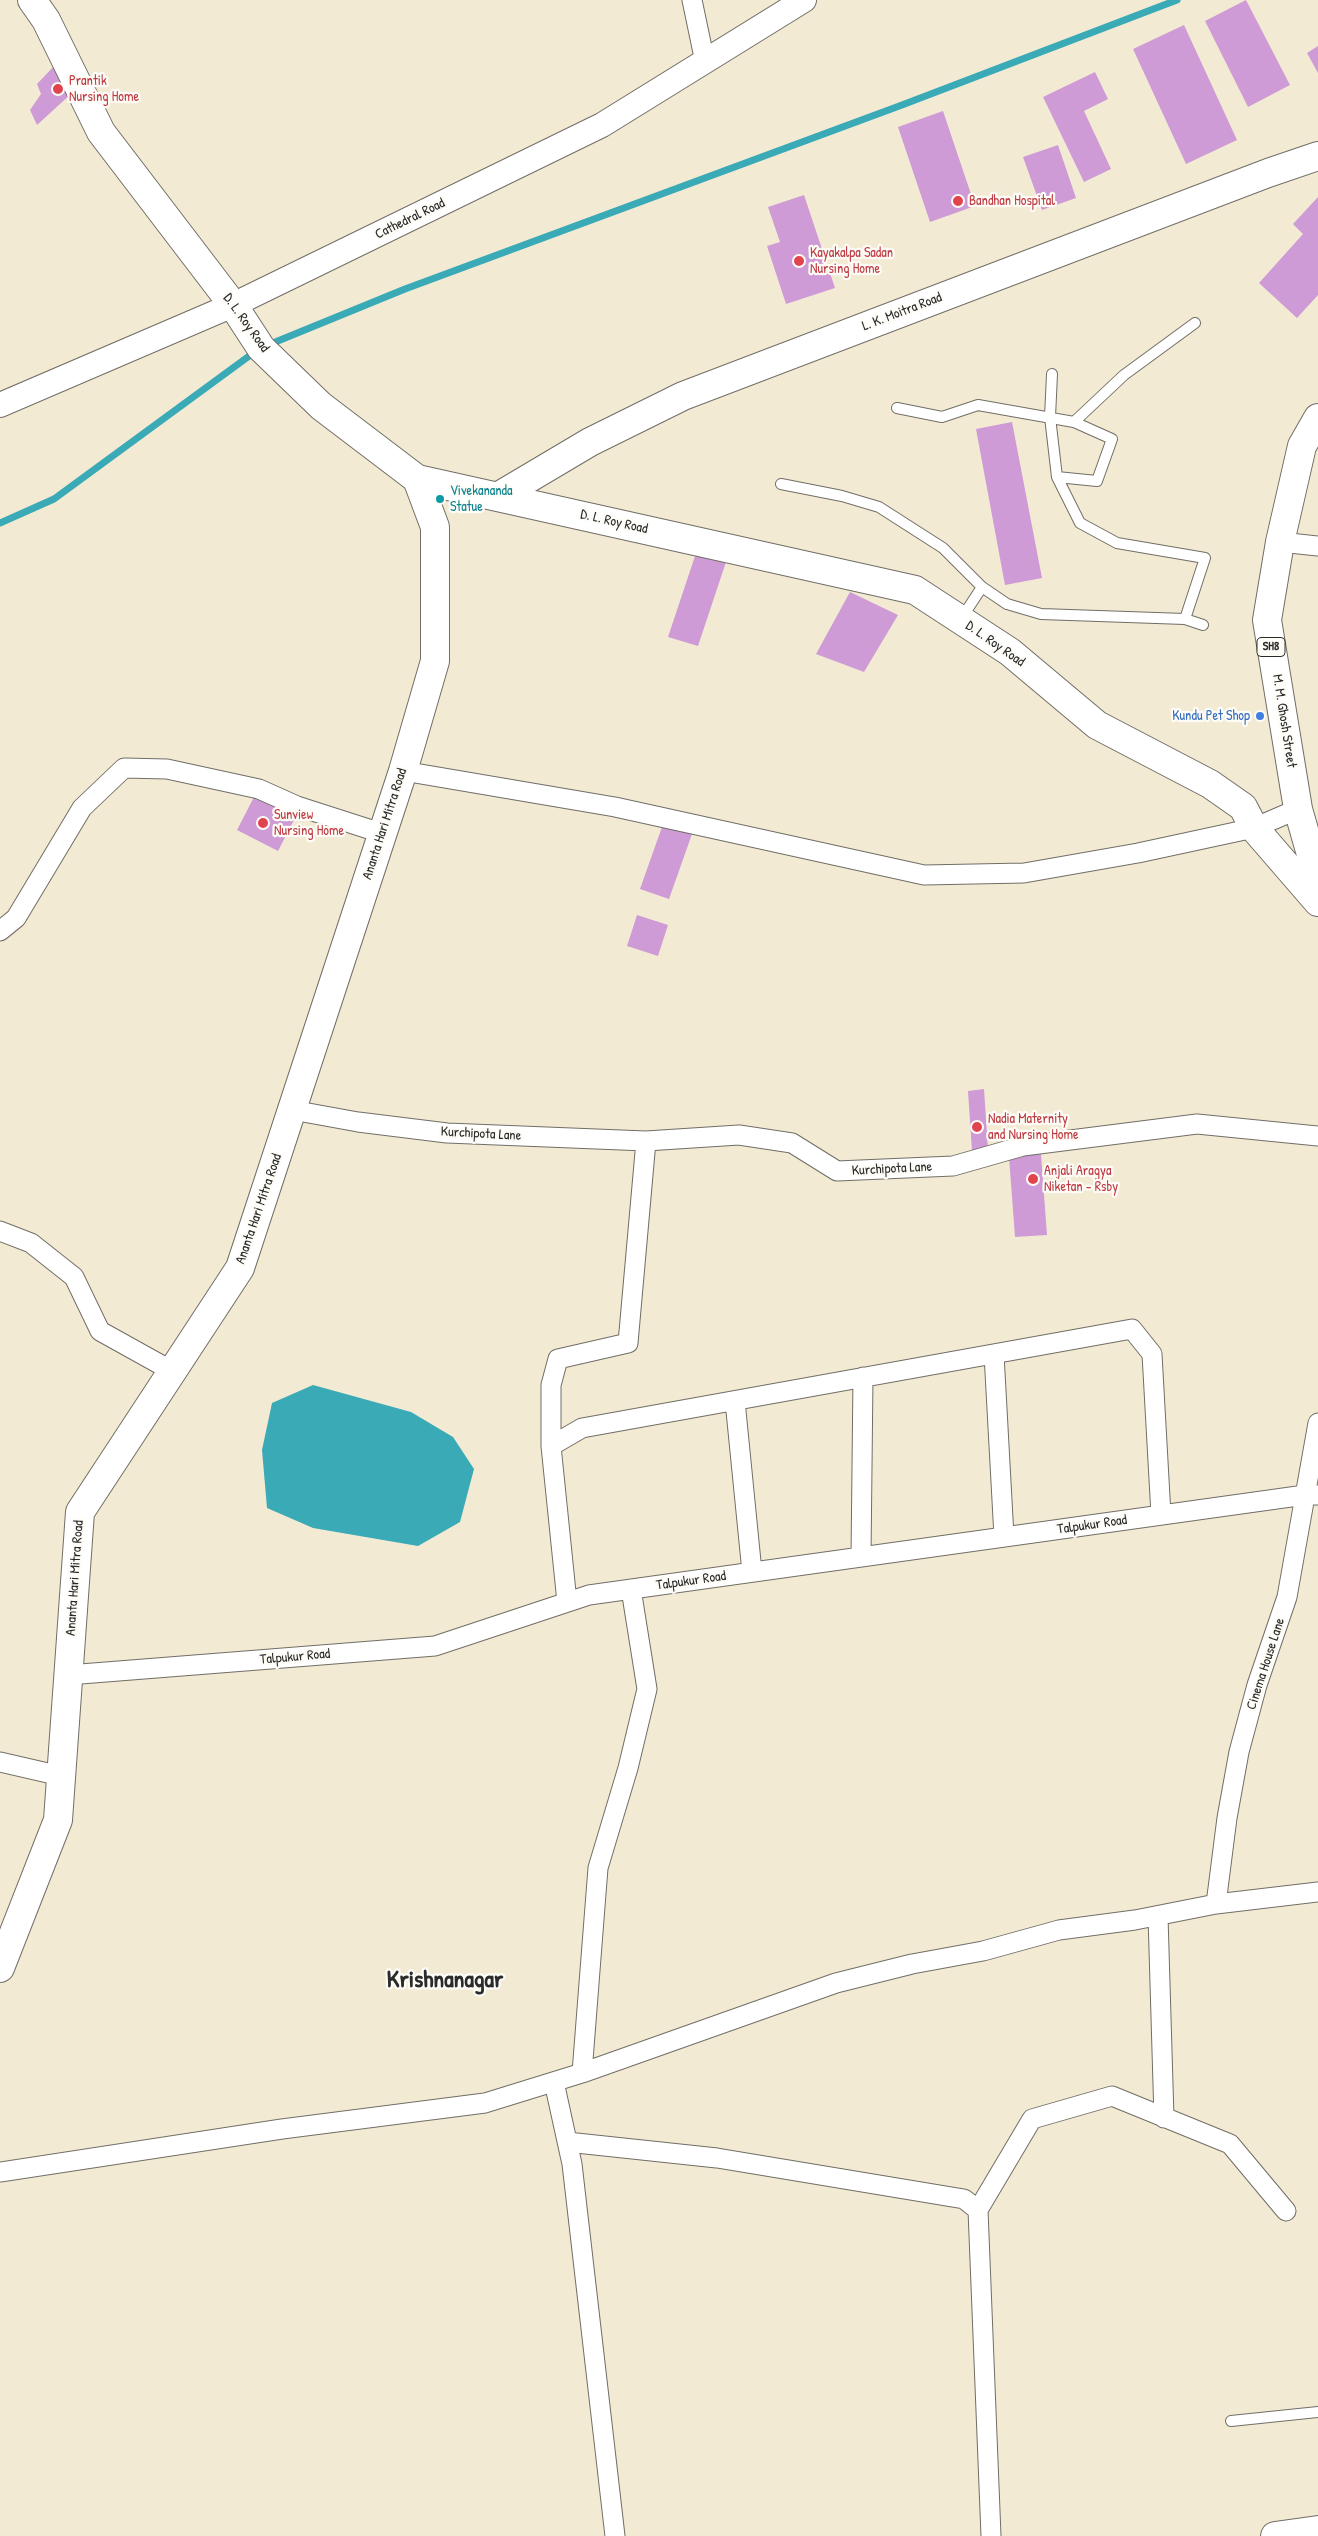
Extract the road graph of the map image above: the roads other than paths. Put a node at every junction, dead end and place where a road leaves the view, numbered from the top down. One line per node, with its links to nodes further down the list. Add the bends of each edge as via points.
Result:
1 (32, 0): 6 (main road, D. L. Roy Road, via 46,20 100,132)
2 (692, 0): 4 (street)
3 (804, 0): 4 (street, Cathedral Road)
4 (705, 62): 6 (street, Cathedral Road, via 602,125)
5 (1318, 156): 17 (main road, L. K. Moitra Road, via 683,396 590,442)
6 (233, 305): 9 (street, Cathedral Road); 15 (main road, D. L. Roy Road, via 261,348 308,393)
7 (1195, 323): 13 (lane, via 1124,375)
8 (1052, 374): 11 (lane)
9 (0, 405)
10 (897, 408): 11 (lane, via 942,417 978,405)
11 (1050, 417): 13 (lane); 14 (lane)
12 (1318, 418): 18 (main road, M. M. Ghosh Street / SH8, via 1302,446)
13 (1074, 422): 14 (lane, via 1112,439 1097,482)
14 (1057, 477): 21 (lane, via 1080,523 1117,543 1205,558)
15 (417, 479): 17 (main road, D. L. Roy Road); 24 (main road, Ananta Hari Mitra Road, via 434,527 435,661)
16 (781, 484): 20 (lane, via 879,507 943,548)
17 (499, 496): 22 (main road, D. L. Roy Road, via 915,590)
18 (1280, 542): 19 (street); 25 (main road, M. M. Ghosh Street / SH8, via 1267,620)
19 (1318, 546)
20 (982, 587): 21 (lane, via 1007,604 1040,614); 22 (lane)
21 (1185, 619): 23 (lane)
22 (961, 620): 26 (main road, D. L. Roy Road, via 1010,652 1097,725 1210,784 1242,807)
23 (1203, 626)
24 (402, 771): 26 (street, via 615,807 924,875 1024,873); 27 (main road, Ananta Hari Mitra Road)
25 (1298, 809): 26 (street); 28 (main road, M. M. Ghosh Street / SH8)
26 (1254, 828): 29 (main road, D. L. Roy Road)
27 (382, 833): 30 (street, via 296,806 259,789 167,769 124,768 82,808 16,918); 31 (main road, Ananta Hari Mitra Road)
28 (1318, 879)
29 (1318, 902)
30 (0, 931)
31 (292, 1110): 33 (street, Kurchipota Lane, via 447,1133); 36 (main road, Ananta Hari Mitra Road, via 240,1268)
32 (1318, 1136): 33 (street, Kurchipota Lane, via 1197,1124 1023,1146 953,1166 837,1171 792,1143 748,1136)
33 (646, 1141): 40 (street, via 628,1343 558,1359 552,1385)
34 (0, 1231): 36 (street, via 31,1242 74,1277 100,1331)
35 (994, 1354): 37 (street); 42 (street, via 1132,1329 1152,1354); 43 (street)
36 (172, 1371): 48 (main road, Ananta Hari Mitra Road, via 80,1512)
37 (863, 1377): 38 (street); 44 (street)
38 (735, 1401): 40 (street, via 582,1428); 45 (street)
39 (1318, 1423): 41 (street, Cinema House Lane)
40 (551, 1446): 47 (street)
41 (1312, 1495): 42 (street, Talpukur Road); 52 (street, Cinema House Lane, via 1287,1597 1239,1752 1226,1818)
42 (1161, 1515): 43 (street, Talpukur Road)
43 (1004, 1537): 44 (street, Talpukur Road)
44 (861, 1557): 45 (street, Talpukur Road)
45 (752, 1572): 46 (street, Talpukur Road)
46 (631, 1589): 47 (street, Talpukur Road); 55 (street, via 647,1689 628,1768 598,1868)
47 (567, 1602): 48 (street, Talpukur Road, via 436,1646)
48 (68, 1675): 50 (main road, Ananta Hari Mitra Road)
49 (0, 1762): 50 (street)
50 (61, 1776): 54 (main road, Ananta Hari Mitra Road, via 58,1820)
51 (1318, 1892): 52 (street)
52 (1216, 1904): 53 (street)
53 (1158, 1916): 55 (street, via 1059,1930 983,1951 836,1983); 57 (street)
54 (0, 1968)
55 (582, 2074): 56 (street)
56 (554, 2082): 58 (street); 59 (street, via 485,2103 282,2129)
57 (1164, 2118): 60 (street, via 1112,2096 1032,2119); 61 (street, via 1230,2144)
58 (567, 2142): 60 (street, via 717,2158 954,2197 964,2199); 65 (street)
59 (0, 2172)
60 (978, 2210): 66 (street)
61 (1286, 2211)
62 (1318, 2412): 63 (lane)
63 (1231, 2420)
64 (1318, 2530): 67 (main road)
65 (615, 2536)
66 (990, 2536)
67 (1275, 2536)

